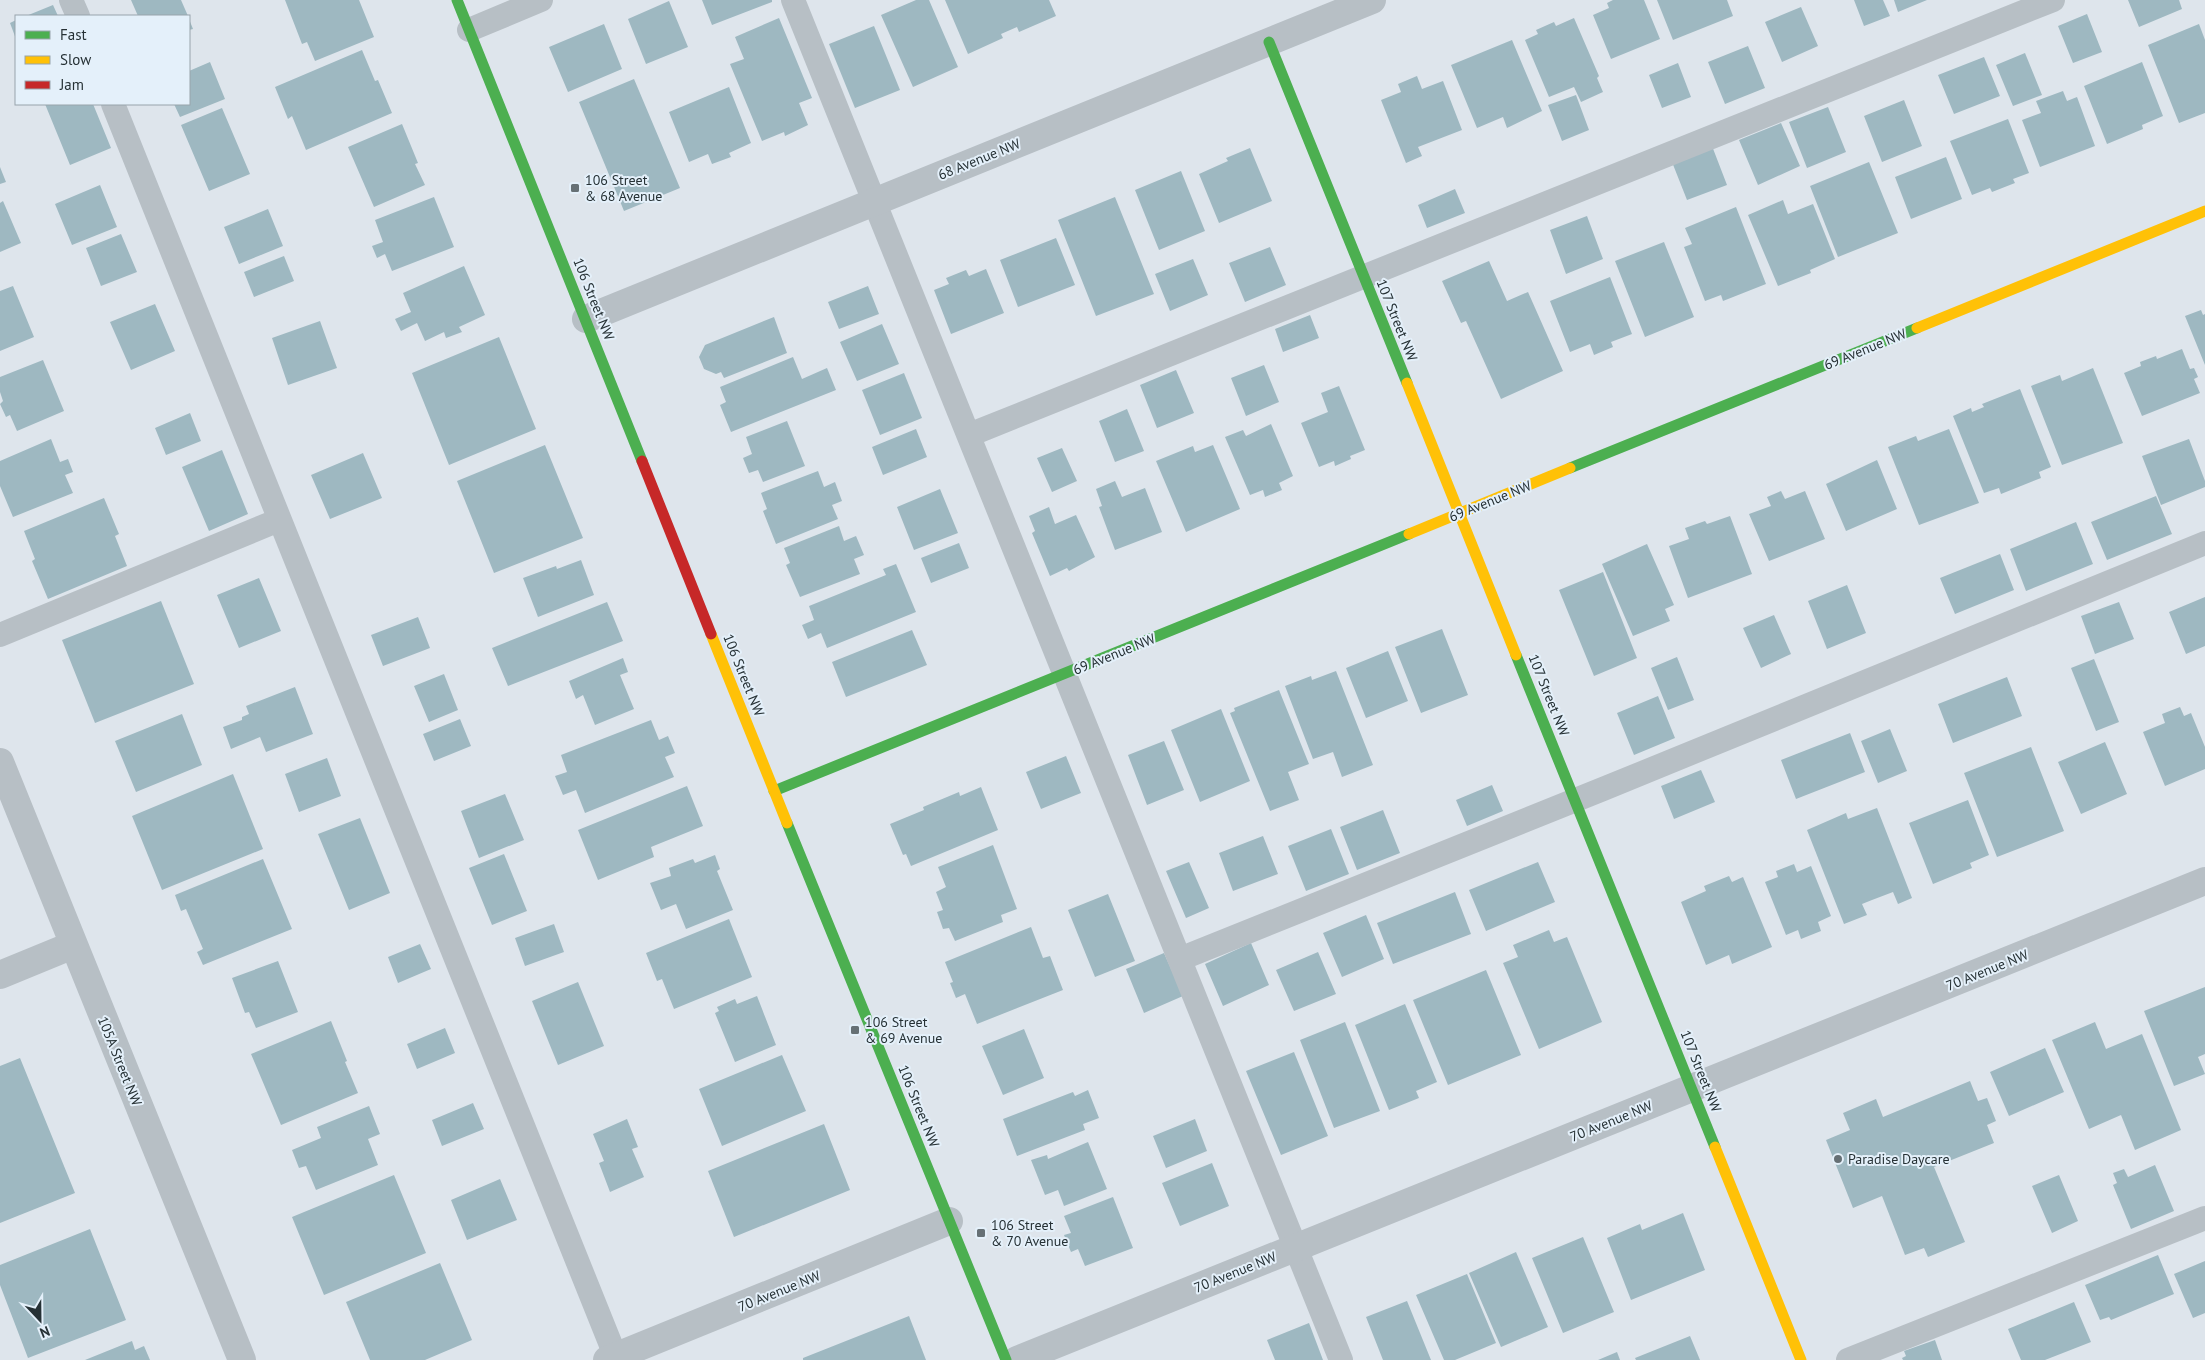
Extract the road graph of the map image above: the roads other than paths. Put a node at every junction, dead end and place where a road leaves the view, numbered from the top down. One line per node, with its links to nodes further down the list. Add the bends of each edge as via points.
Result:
1 (71, 0): 7 (lane)
2 (456, 0): 8 (street, 106 Street NW)
3 (541, 0): 8 (lane)
4 (793, 0): 11 (lane)
5 (1372, 0): 9 (street, 68 Avenue NW)
6 (2052, 0): 13 (lane)
7 (78, 15)
8 (468, 30): 14 (street, 106 Street NW)
9 (1269, 42): 11 (street, 68 Avenue NW); 13 (street, 107 Street NW)
10 (113, 105): 17 (lane)
11 (875, 201): 14 (street, 68 Avenue NW); 15 (lane)
12 (2205, 211): 16 (street, 69 Avenue NW)
13 (1364, 278): 15 (lane); 16 (street, 107 Street NW)
14 (586, 319): 22 (street, 106 Street NW)
15 (969, 435): 20 (lane)
16 (1460, 514): 20 (street, 69 Avenue NW); 23 (street, 107 Street NW)
17 (279, 520): 19 (lane); 32 (lane)
18 (2205, 543): 23 (lane)
19 (0, 635)
20 (1065, 674): 22 (street, 69 Avenue NW); 26 (lane)
21 (0, 762): 25 (street, 105A Street NW)
22 (774, 791): 30 (street, 106 Street NW)
23 (1575, 800): 26 (lane); 28 (street, 107 Street NW)
24 (2205, 881): 28 (street, 70 Avenue NW)
25 (73, 945): 27 (street); 33 (street, 105A Street NW)
26 (1180, 958): 31 (lane)
27 (0, 975)
28 (1692, 1089): 31 (street, 70 Avenue NW); 37 (street, 107 Street NW)
29 (2205, 1218): 38 (lane)
30 (950, 1221): 32 (street, 70 Avenue NW); 34 (street, 106 Street NW)
31 (1296, 1248): 35 (street, 70 Avenue NW); 36 (lane)
32 (613, 1359)
33 (242, 1360)
34 (1006, 1360)
35 (1017, 1360)
36 (1341, 1360)
37 (1801, 1360)
38 (1848, 1360)

